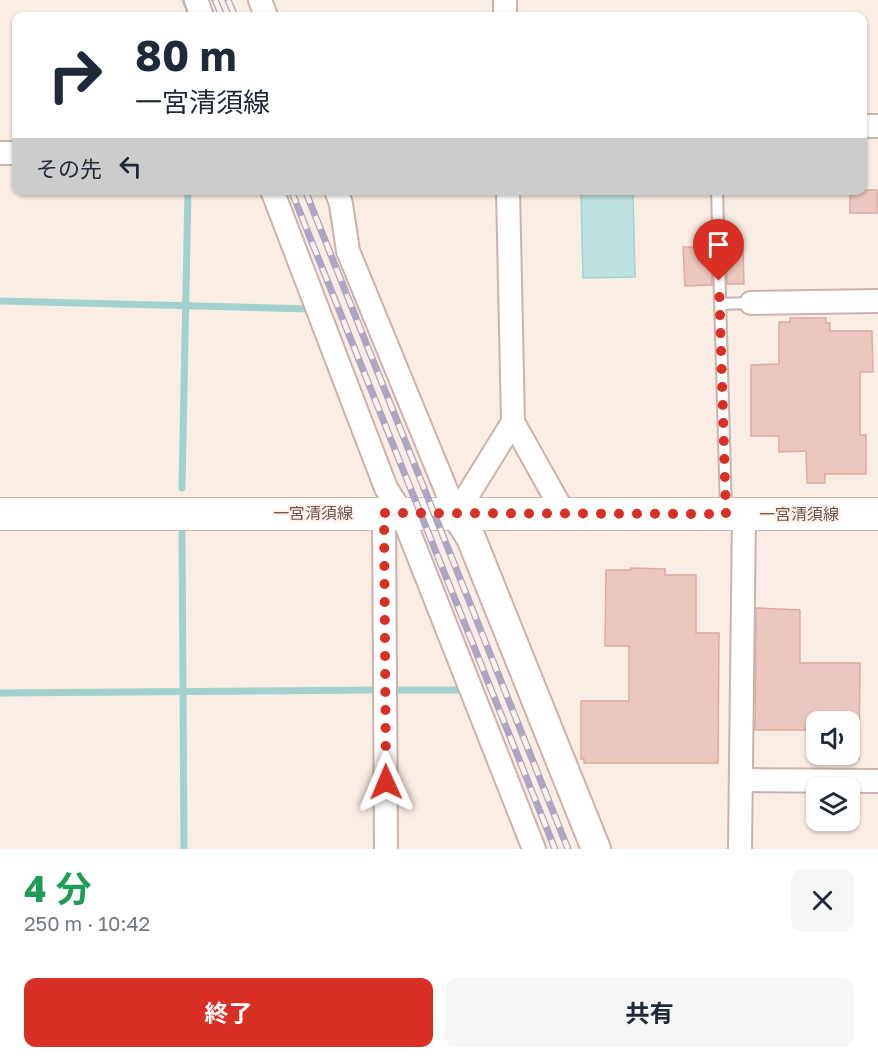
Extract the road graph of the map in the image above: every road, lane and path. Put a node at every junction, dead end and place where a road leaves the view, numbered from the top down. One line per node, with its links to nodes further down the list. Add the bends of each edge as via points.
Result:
1 (274, 195): 9 (street, via 386,488)
2 (338, 195): 11 (street, via 348,251)
3 (508, 195): 8 (street)
4 (717, 195): 6 (lane)
5 (878, 301): 7 (street)
6 (720, 303): 7 (lane); 12 (lane)
7 (751, 303)
8 (513, 422): 11 (street); 14 (street)
9 (392, 513): 10 (main road, 一宮清須線); 11 (main road, 一宮清須線); 17 (street); 18 (street)
10 (0, 514)
11 (456, 514): 14 (main road, 一宮清須線); 19 (street, via 471,538)
12 (735, 514): 13 (main road, 一宮清須線); 14 (main road, 一宮清須線); 15 (street)
13 (878, 514)
14 (565, 515)
15 (741, 780): 16 (street); 20 (street)
16 (878, 781)
17 (386, 849)
18 (534, 849)
19 (596, 849)
20 (740, 849)

